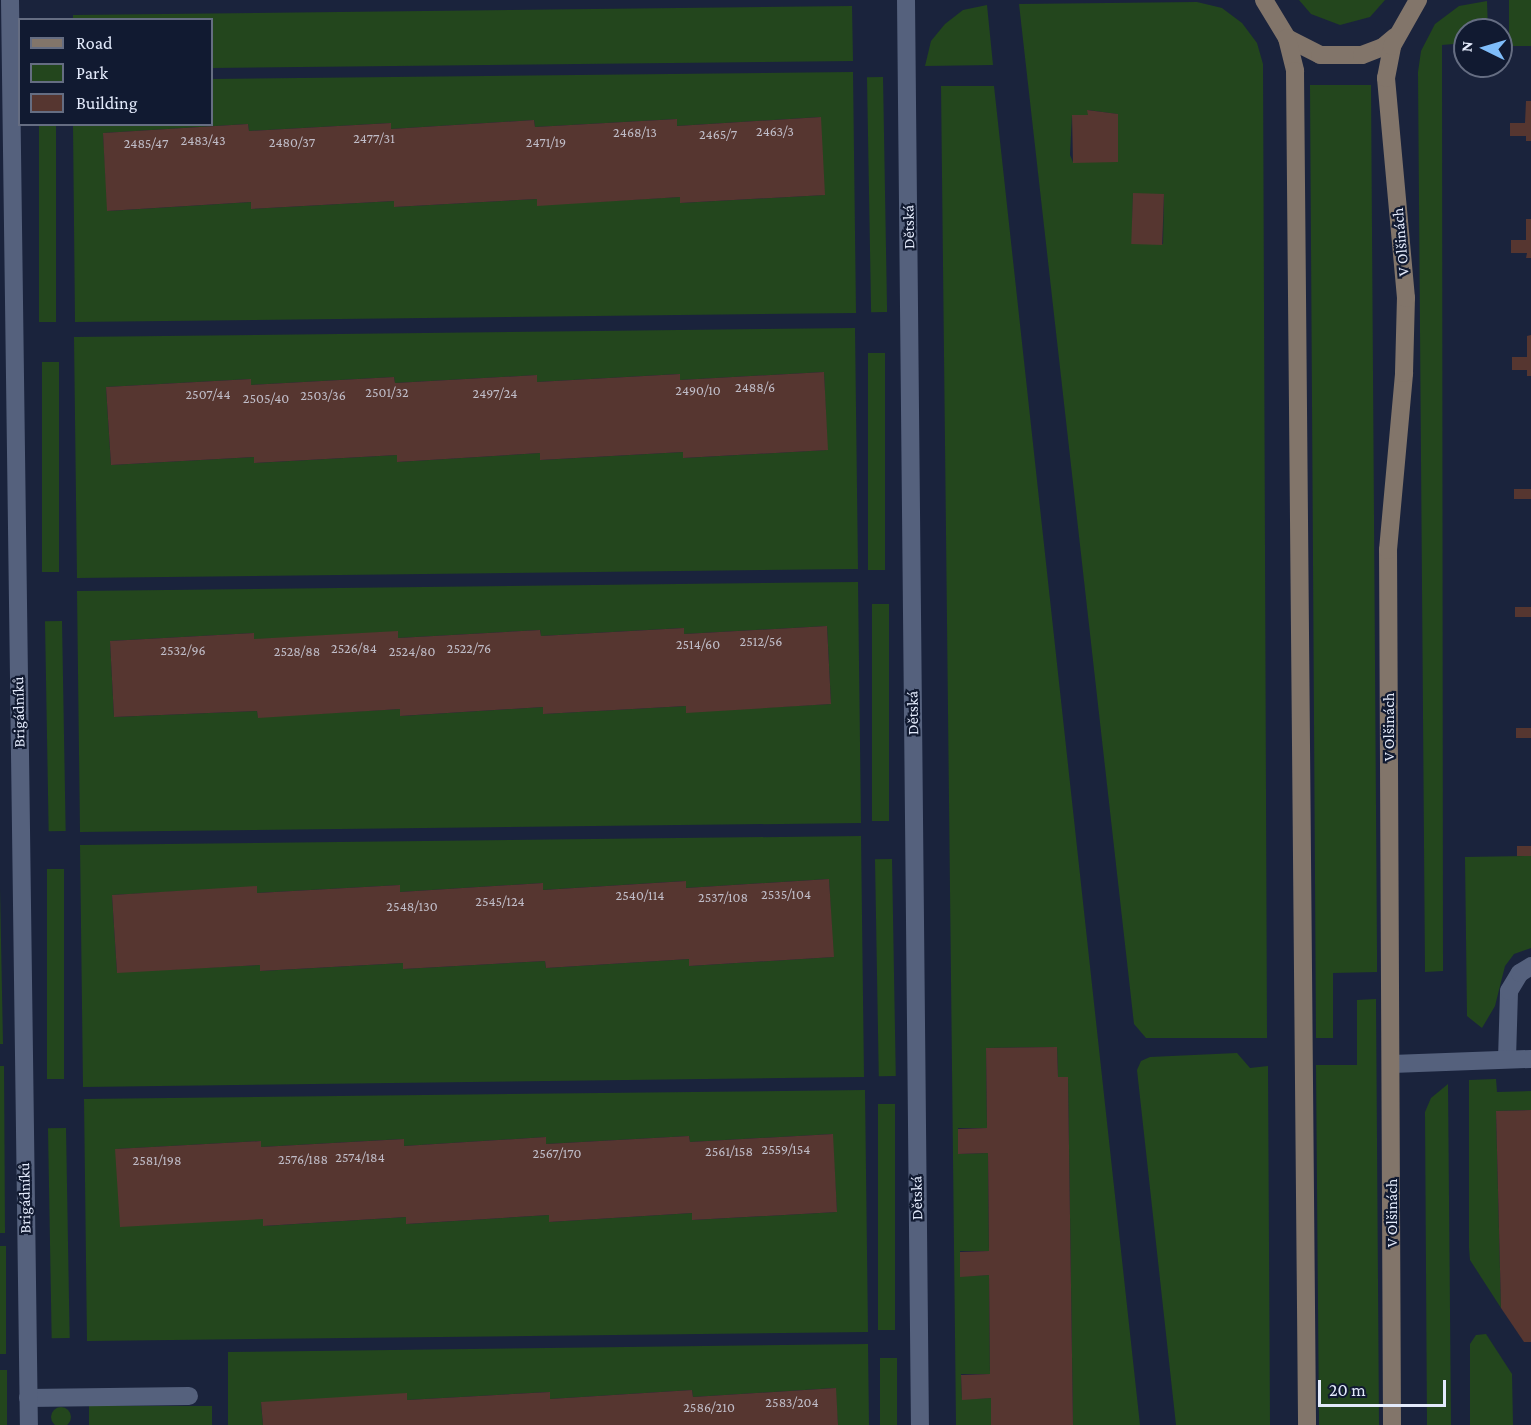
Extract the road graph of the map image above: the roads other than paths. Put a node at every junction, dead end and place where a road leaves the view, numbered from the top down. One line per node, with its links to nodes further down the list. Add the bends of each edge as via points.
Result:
1 (10, 0): 12 (street, Brigádníků)
2 (906, 0): 14 (street, Dětská)
3 (1264, 0): 6 (main road)
4 (1418, 0): 5 (main road, V Olšinách)
5 (1399, 34): 6 (main road, V Olšinách, via 1383,47 1341,58 1320,55); 10 (main road, V Olšinách, via 1390,53 1386,78 1406,298 1404,373 1388,550)
6 (1287, 38): 15 (main road, via 1295,71)
7 (1531, 966): 8 (street, via 1509,991)
8 (1507, 1059): 9 (street); 10 (street)
9 (1531, 1059)
10 (1392, 1064): 16 (main road, V Olšinách)
11 (189, 1396): 12 (street)
12 (28, 1398): 13 (street, Brigádníků)
13 (29, 1425)
14 (920, 1425)
15 (1307, 1425)
16 (1392, 1425)

